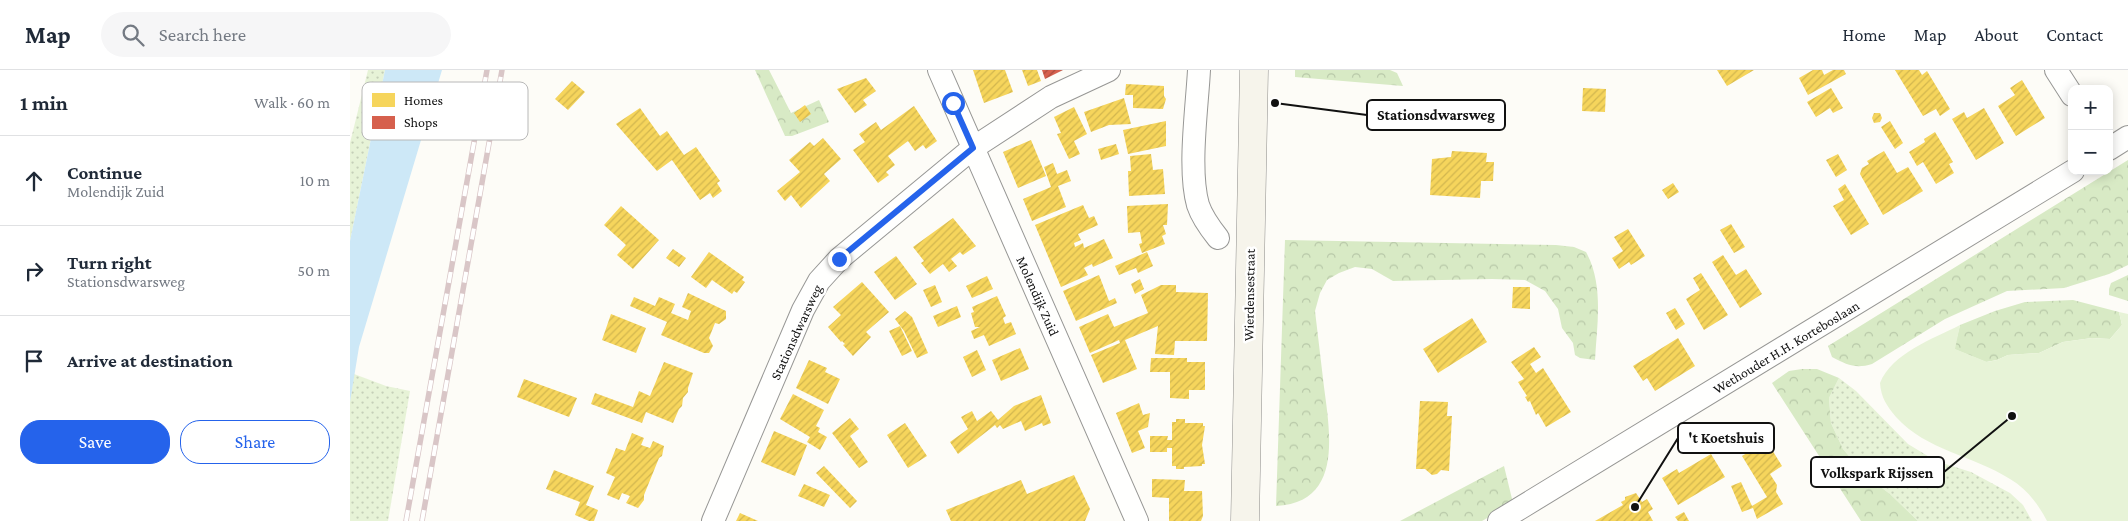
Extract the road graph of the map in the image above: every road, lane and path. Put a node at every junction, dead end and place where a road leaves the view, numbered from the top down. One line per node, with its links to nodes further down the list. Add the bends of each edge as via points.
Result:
1 (939, 70): 9 (street, Molendijk Zuid)
2 (1108, 70): 9 (street, Stationsdwarsweg, via 1051,97)
3 (1199, 70): 11 (street, via 1194,168 1196,189 1198,205)
4 (1254, 70): 14 (main road, Wierdensestraat)
5 (2056, 70): 6 (street)
6 (2068, 89)
7 (2128, 137): 8 (street)
8 (2113, 146)
9 (973, 148): 12 (street, Stationsdwarsweg, via 839,259 819,281 803,310); 13 (street, Molendijk Zuid)
10 (2068, 173): 15 (street, Wethouder H.H. Korteboslaan)
11 (1218, 238)
12 (713, 521)
13 (1137, 521)
14 (1245, 521)
15 (1499, 521)

